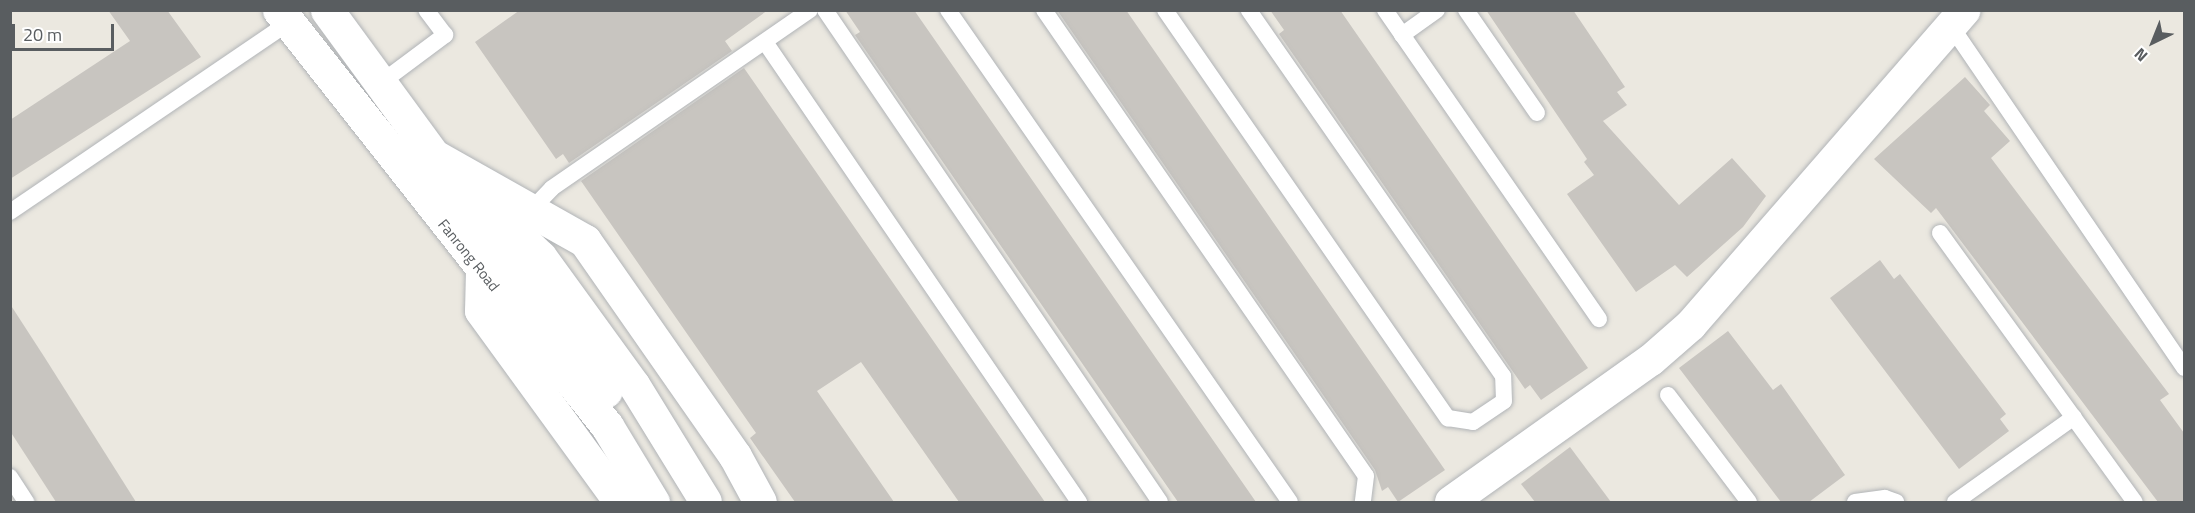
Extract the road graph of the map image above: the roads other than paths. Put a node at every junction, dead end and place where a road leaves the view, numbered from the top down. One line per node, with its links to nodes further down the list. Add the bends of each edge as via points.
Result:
1 (327, 10): 16 (main road, Fanrong Road)
2 (426, 10): 16 (lane, via 445,35)
3 (810, 10): 15 (lane)
4 (825, 10): 35 (lane)
5 (948, 10): 36 (lane)
6 (1044, 10): 37 (lane, via 1366,476)
7 (1165, 10): 8 (lane, via 1448,418 1473,422 1504,401 1503,376)
8 (1249, 10)
9 (1385, 10): 14 (lane)
10 (1437, 10): 14 (lane)
11 (1466, 10): 17 (lane)
12 (284, 17): 20 (lane); 22 (main road, Fanrong Road)
13 (1958, 18): 24 (lane); 38 (street, via 1691,325 1651,360)
14 (1401, 35): 23 (lane)
15 (765, 42): 19 (lane, via 559,183); 34 (lane)
16 (382, 82): 18 (main road, Fanrong Road)
17 (1537, 113)
18 (436, 157): 19 (main road); 31 (main road, Fanrong Road, via 623,416); 32 (street, via 541,257 634,385)
19 (531, 210): 33 (main road, via 585,240 735,456)
20 (10, 212)
21 (1940, 233): 26 (lane)
22 (482, 271): 29 (street, via 482,311); 30 (main road, Fanrong Road, via 607,426)
23 (1599, 319)
24 (2184, 368)
25 (1668, 395): 39 (lane)
26 (2074, 417): 42 (lane); 43 (lane)
27 (10, 477): 28 (lane)
28 (26, 502)
29 (620, 502)
30 (653, 502)
31 (674, 502)
32 (706, 502)
33 (760, 502)
34 (1079, 502)
35 (1160, 502)
36 (1290, 502)
37 (1363, 502)
38 (1450, 502)
39 (1749, 502)
40 (1855, 502): 41 (lane, via 1885,498)
41 (1896, 502)
42 (1955, 502)
43 (2135, 502)

